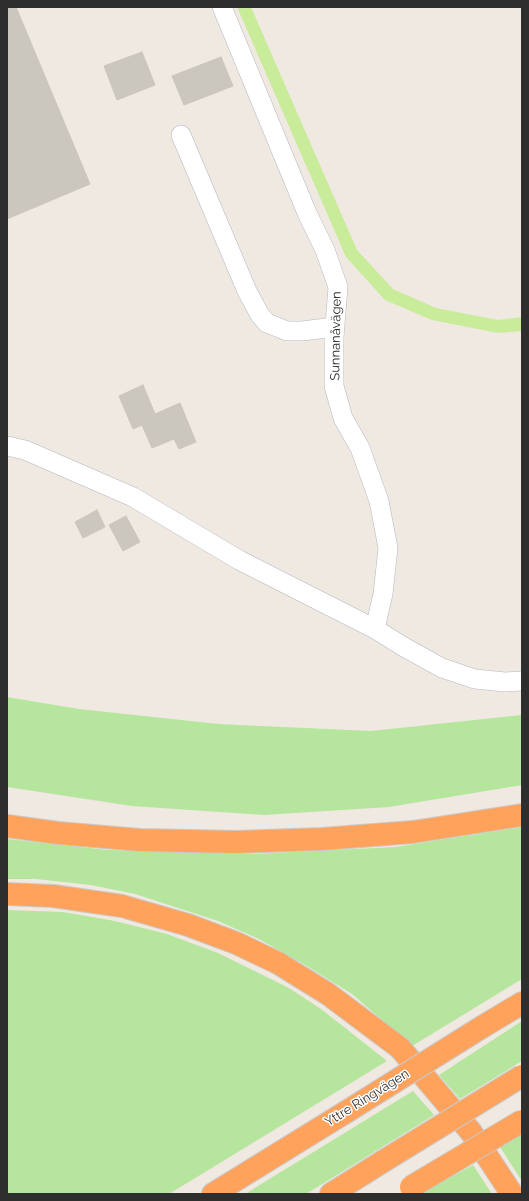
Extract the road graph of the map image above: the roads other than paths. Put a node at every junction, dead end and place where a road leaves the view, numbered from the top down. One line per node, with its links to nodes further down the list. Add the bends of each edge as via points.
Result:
1 (222, 7): 3 (street, Sunnanåvägen, via 307,213 325,250 338,287)
2 (182, 136): 3 (street, via 247,291 260,315 267,323 287,331)
3 (335, 327): 5 (street, Sunnanåvägen, via 334,386 343,418 360,448 379,501 388,548 383,594)
4 (7, 446): 5 (street, via 25,450 133,497 239,560)
5 (375, 629): 6 (street, via 442,668 475,679)
6 (522, 681)
7 (522, 815): 8 (highway, via 414,832 322,840 237,842 140,840)
8 (7, 826)
9 (7, 894): 16 (highway, via 52,896 122,906 188,925 236,943 278,963 328,994 400,1048 472,1132)
10 (522, 1003): 14 (highway, Yttre Ringvägen, bridge)
11 (522, 1076): 15 (highway, bridge)
12 (522, 1121): 13 (highway, bridge)
13 (406, 1191)
14 (213, 1194)
15 (331, 1194)
16 (512, 1194)

